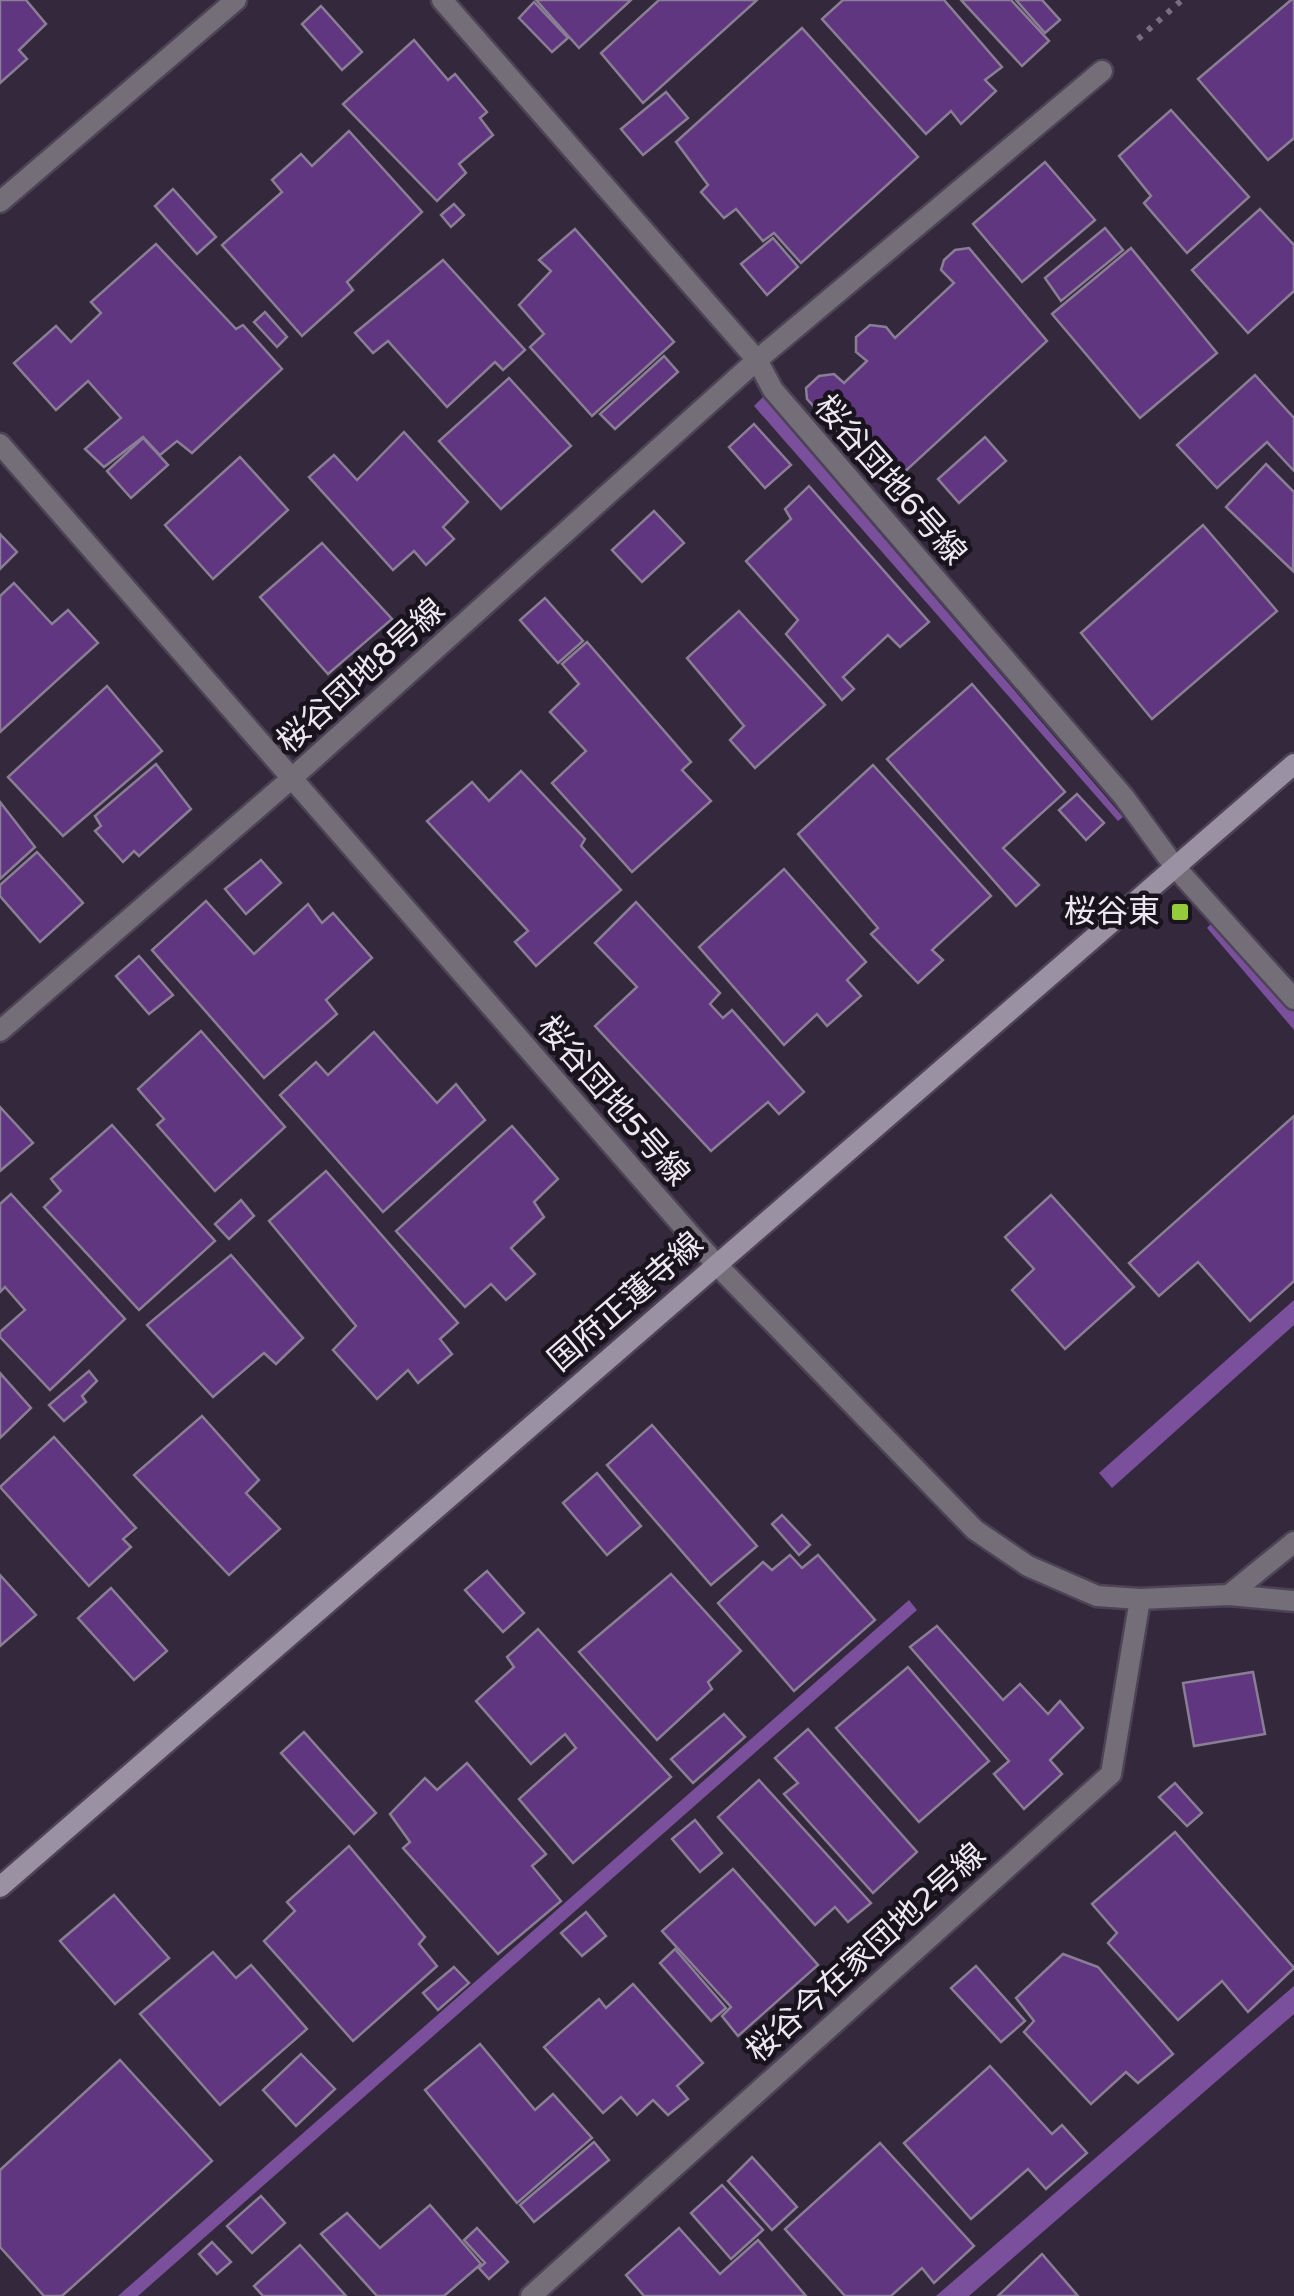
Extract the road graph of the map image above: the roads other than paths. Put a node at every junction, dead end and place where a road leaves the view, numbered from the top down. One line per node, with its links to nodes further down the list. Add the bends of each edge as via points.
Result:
1 (236, 0): 4 (street)
2 (442, 0): 5 (street, 桜谷団地6号線)
3 (1102, 71): 5 (street, 桜谷団地8号線)
4 (0, 202)
5 (757, 360): 8 (street, 桜谷団地8号線); 9 (street, 桜谷団地6号線, via 774,390 1124,797)
6 (0, 444): 8 (street, 桜谷団地5号線)
7 (1294, 764): 9 (main road, 国府正蓮寺線)
8 (291, 779): 11 (street, 桜谷団地8号線); 12 (street, 桜谷団地5号線)
9 (1175, 867): 10 (street, 桜谷団地6号線); 12 (main road, 国府正蓮寺線)
10 (1294, 999)
11 (0, 1031)
12 (716, 1264): 15 (street, 桜谷団地5号線, via 975,1530 1028,1566 1097,1596); 17 (main road, 国府正蓮寺線)
13 (1294, 1542): 14 (street)
14 (1229, 1595): 15 (street, 桜谷団地5号線); 16 (street, 桜谷団地5号線)
15 (1140, 1599): 18 (street, 桜谷今在家団地2号線, via 1110,1774)
16 (1294, 1601)
17 (0, 1887)
18 (530, 2296)

